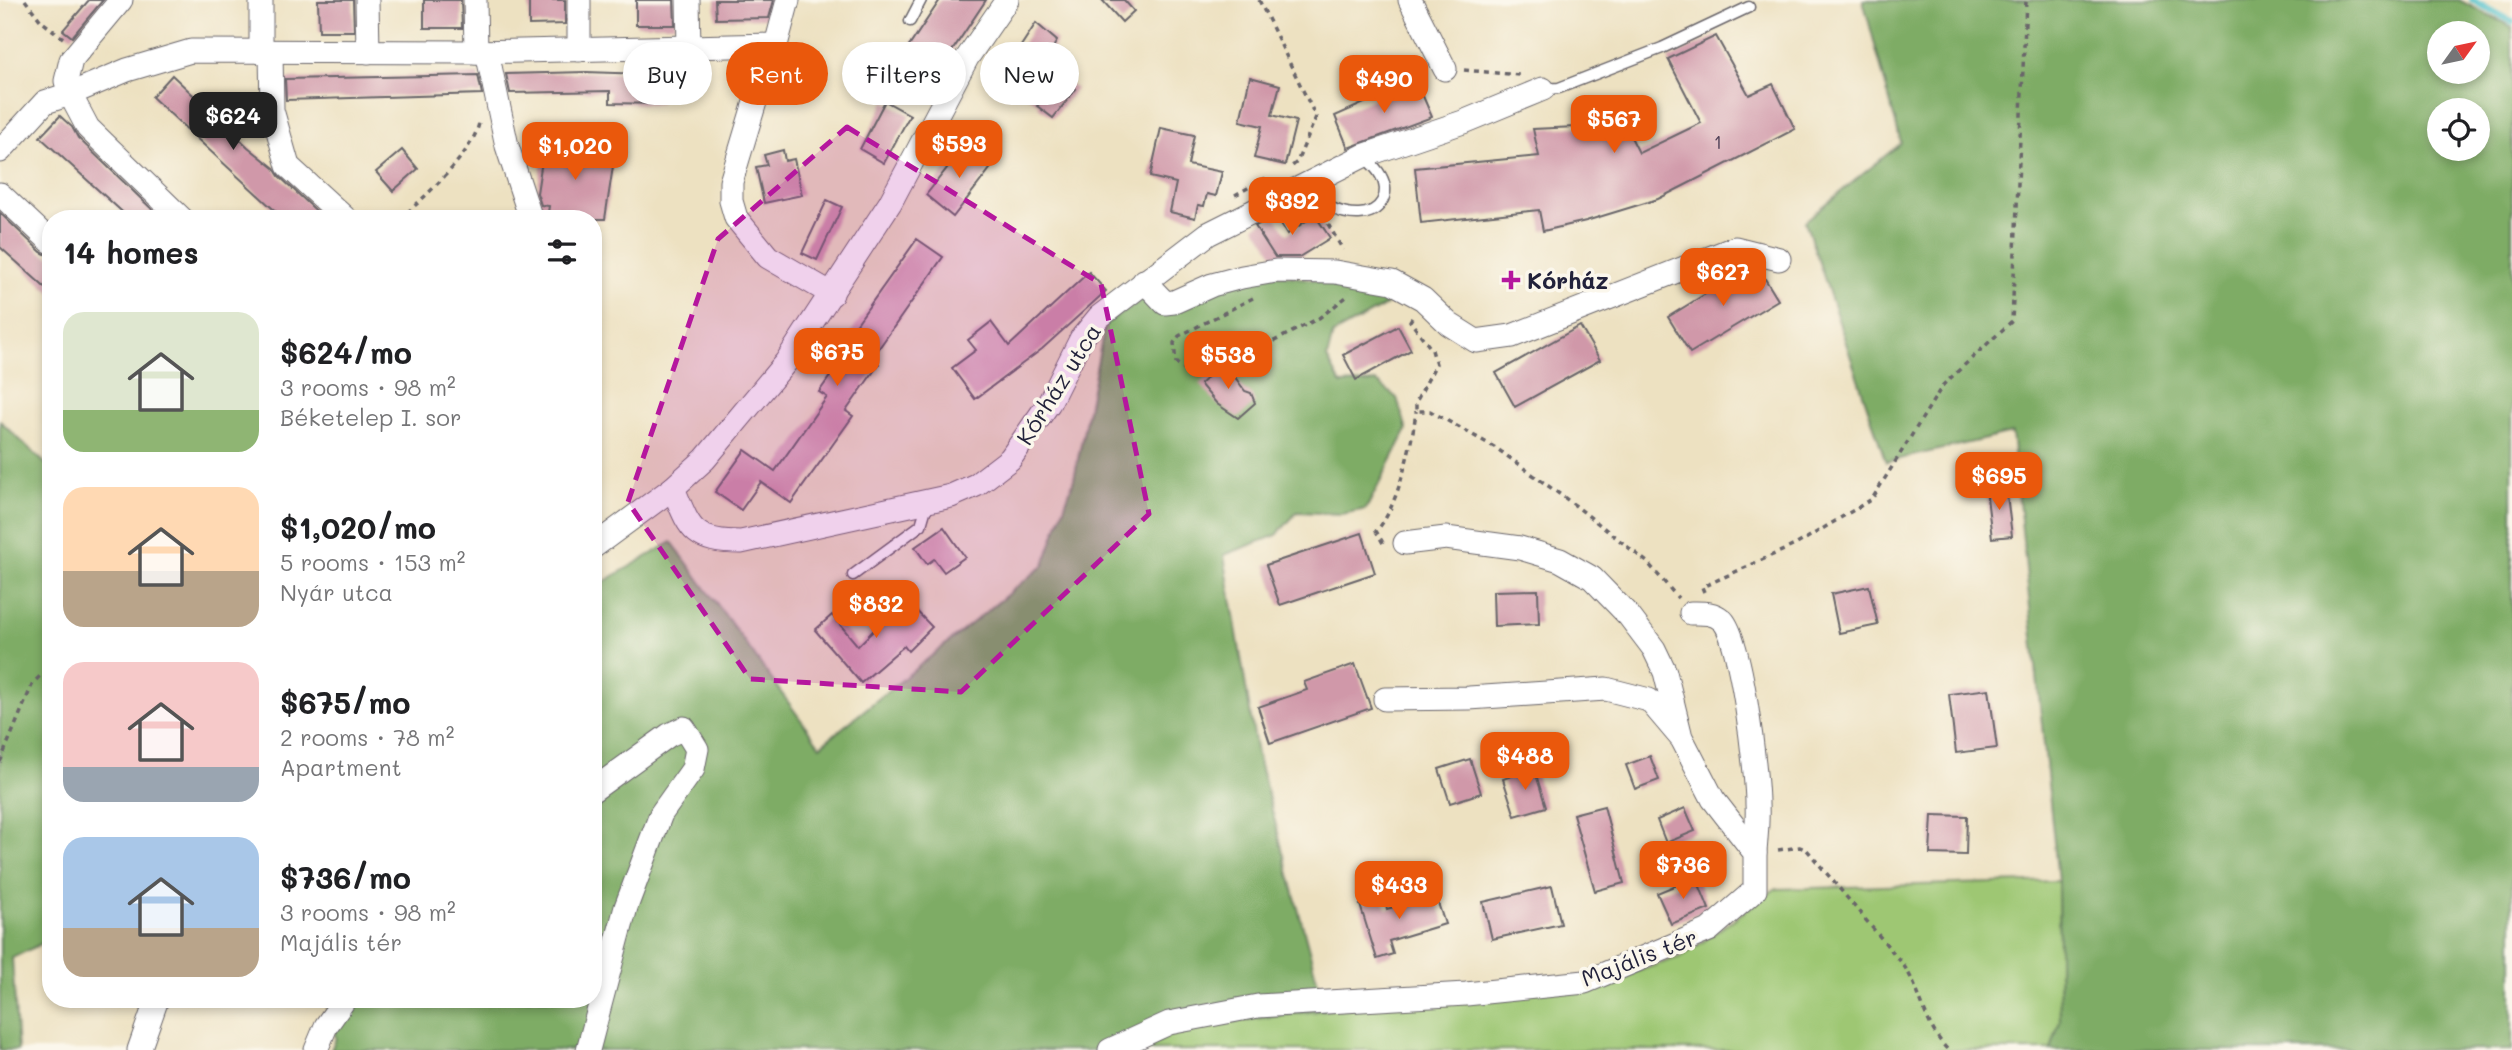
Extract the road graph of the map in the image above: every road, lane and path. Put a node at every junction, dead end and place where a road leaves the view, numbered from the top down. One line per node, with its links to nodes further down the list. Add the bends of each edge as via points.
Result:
1 (25, 0): 19 (path, via 41,21)
2 (121, 0): 19 (street)
3 (261, 0): 21 (street)
4 (367, 0): 22 (street)
5 (475, 0): 23 (street)
6 (579, 0): 20 (street)
7 (688, 0): 16 (street)
8 (788, 0): 17 (street)
9 (921, 0): 15 (lane)
10 (1007, 0): 43 (street, via 967,58 890,203)
11 (1259, 0): 29 (path, via 1316,117)
12 (1410, 0): 24 (street)
13 (2026, 0): 53 (path, via 2012,321 1943,385 1871,499 1797,544)
14 (1749, 7): 25 (lane, via 1649,53 1559,88)
15 (910, 21)
16 (689, 42)
17 (777, 42)
18 (623, 49): 20 (street)
19 (79, 50): 26 (street, via 71,60 66,81)
20 (579, 50): 23 (street)
21 (266, 52): 22 (street); 26 (street, via 191,51 127,70); 36 (street, via 272,110 288,166)
22 (368, 52): 23 (street)
23 (481, 52): 38 (street)
24 (1445, 69): 25 (path, via 1518,75)
25 (1543, 89): 31 (street, Kórház utca)
26 (70, 94): 30 (street, via 45,102); 35 (street, via 88,128)
27 (754, 105): 43 (street, via 731,182 736,218 768,257)
28 (479, 122): 37 (path, via 477,133 448,172)
29 (1307, 140)
30 (0, 151)
31 (1363, 156): 32 (street, Kórház utca); 34 (lane, via 1381,175 1386,188 1379,207 1358,214)
32 (1298, 188): 34 (lane); 42 (street, Kórház utca, via 1208,234)
33 (0, 194): 39 (street)
34 (1328, 208): 41 (path, via 1328,224)
35 (174, 210)
36 (336, 210)
37 (409, 210)
38 (528, 210)
39 (42, 234)
40 (1779, 259): 45 (street, via 1735,248 1512,336 1476,341)
41 (1358, 277): 42 (street, via 1276,271 1212,285 1166,303); 44 (path, via 1364,282 1361,289 1270,345 1253,352 1222,351 1197,368 1186,370 1176,363 1174,343 1180,336); 45 (street, via 1392,282)
42 (1144, 281): 48 (street, Kórház utca, via 1099,317 1081,339 1049,403 1010,459 976,485)
43 (832, 294): 47 (street, via 786,362 705,459)
44 (1260, 295)
45 (1423, 299): 46 (path, via 1410,321 1432,350 1436,364 1416,401)
46 (1416, 411): 49 (path, via 1396,495); 54 (path, via 1430,411 1451,421 1566,498 1647,562)
47 (673, 488): 48 (street, Kórház utca, via 692,528 704,538 720,542 796,532); 50 (street)
48 (928, 501): 52 (lane, via 920,525)
49 (1382, 526)
50 (602, 540)
51 (1405, 543): 57 (street, via 1446,538 1520,548 1560,560 1592,578 1654,649 1665,672)
52 (853, 575)
53 (1702, 587)
54 (1691, 613): 60 (street, Majális tér, via 1723,620 1732,635 1748,706 1757,804)
55 (42, 674): 58 (path, via 33,683)
56 (1385, 699): 57 (street, via 1606,689 1649,701)
57 (1682, 739): 60 (street, via 1713,799)
58 (0, 762)
59 (602, 783): 61 (street, via 684,728 697,749 693,769 661,814 626,908)
60 (1755, 853): 68 (street, Majális tér, via 1755,890 1709,930 1585,982 1258,1006 1169,1023); 69 (path, via 1807,850 1902,963 1913,979 1924,1015)
61 (602, 998)
62 (153, 1008): 65 (street)
63 (339, 1008): 66 (street)
64 (599, 1008): 67 (street)
65 (139, 1050)
66 (316, 1050)
67 (588, 1050)
68 (1110, 1050)
69 (1948, 1050)

